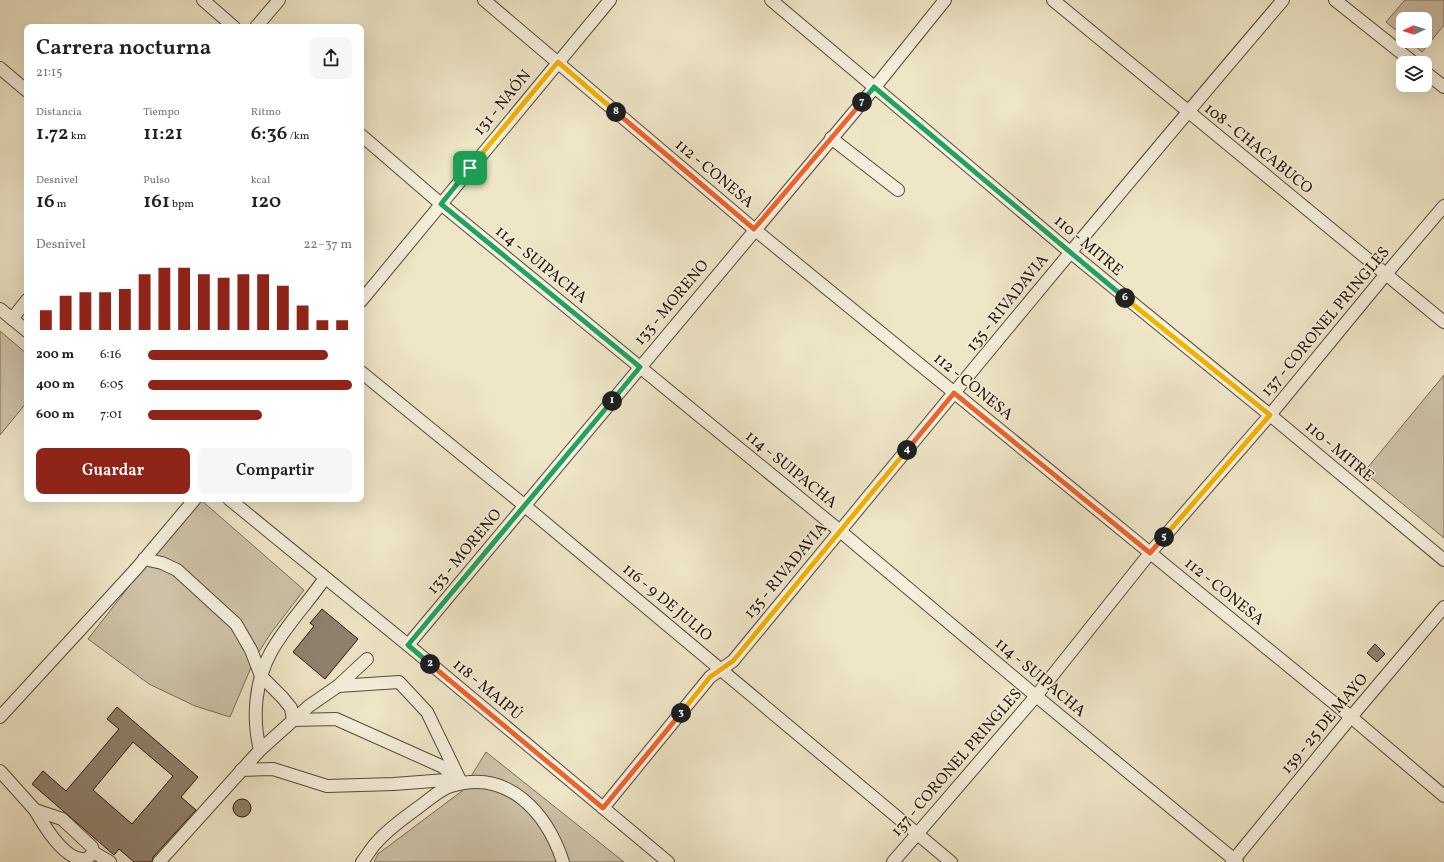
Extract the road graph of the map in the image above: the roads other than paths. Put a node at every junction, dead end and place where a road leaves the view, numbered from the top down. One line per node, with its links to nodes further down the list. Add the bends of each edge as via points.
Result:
1 (202, 0): 10 (street)
2 (279, 0): 11 (street)
3 (484, 0): 13 (street, 112 - CONESA)
4 (610, 0): 13 (street, 131 - NAÓN)
5 (771, 0): 16 (street, 110 - MITRE)
6 (945, 0): 16 (street, 133 - MORENO)
7 (1053, 0): 19 (street, 108 - CHACABUCO)
8 (1284, 0): 19 (street, 135 - RIVADAVIA)
9 (1335, 0): 12 (street)
10 (230, 24)
11 (259, 24)
12 (1405, 56)
13 (558, 62): 23 (street, 131 - NAÓN); 25 (street, 112 - CONESA)
14 (0, 68): 18 (street)
15 (1432, 78): 17 (street)
16 (874, 87): 21 (street, 133 - MORENO); 26 (street, 110 - MITRE)
17 (1444, 87)
18 (24, 88)
19 (1188, 112): 26 (street, 135 - RIVADAVIA); 27 (street, 108 - CHACABUCO)
20 (364, 138): 23 (street, 114 - SUIPACHA)
21 (831, 138): 22 (street); 25 (street, 133 - MORENO)
22 (898, 190)
23 (441, 204): 28 (street, 131 - NAÓN); 34 (street, 114 - SUIPACHA)
24 (1444, 206): 27 (street, 137 - CORONEL PRINGLES)
25 (754, 229): 34 (street, 133 - MORENO); 36 (street, 112 - CONESA)
26 (1070, 252): 36 (street, 135 - RIVADAVIA); 37 (street, 110 - MITRE)
27 (1386, 274): 32 (street, 108 - CHACABUCO); 37 (street, 137 - CORONEL PRINGLES)
28 (364, 297)
29 (24, 304): 31 (street)
30 (0, 309): 31 (street)
31 (12, 319): 33 (street)
32 (1444, 322)
33 (24, 329)
34 (640, 367): 40 (street, 133 - MORENO); 41 (street, 114 - SUIPACHA)
35 (364, 374): 40 (street, 116 - 9 DE JULIO)
36 (954, 393): 41 (street, 135 - RIVADAVIA); 42 (street, 112 - CONESA)
37 (1270, 415): 42 (street, 137 - CORONEL PRINGLES); 44 (street, 110 - MITRE)
38 (192, 502): 43 (street)
39 (233, 502): 45 (street, 118 - MAIPÚ)
40 (525, 506): 47 (street, 133 - MORENO); 49 (street, 116 - 9 DE JULIO)
41 (840, 531): 49 (street, 135 - RIVADAVIA, via 733,661); 52 (street, 114 - SUIPACHA)
42 (1150, 553): 52 (street, 137 - CORONEL PRINGLES); 54 (street, 112 - CONESA)
43 (144, 559): 50 (street, via 177,570 236,624 252,650); 53 (street)
44 (1444, 560)
45 (326, 578): 47 (street, 118 - MAIPÚ); 50 (street, via 271,652)
46 (1444, 607): 54 (street, 139 - 25 DE MAYO)
47 (408, 645): 61 (street, 118 - MAIPÚ)
48 (368, 659): 51 (street)
49 (722, 669): 61 (street, 135 - RIVADAVIA, via 710,677); 63 (street, 116 - 9 DE JULIO)
50 (261, 676): 55 (street, via 291,708); 56 (street, via 256,707)
51 (338, 686): 55 (street); 59 (street, via 399,682 427,712)
52 (1036, 696): 63 (street, 137 - CORONEL PRINGLES); 65 (street, 114 - SUIPACHA)
53 (0, 717)
54 (1351, 717): 60 (street, 112 - CONESA); 65 (street, 139 - 25 DE MAYO)
55 (293, 720): 56 (street); 59 (street, via 336,719 441,766)
56 (260, 750): 57 (street)
57 (241, 770): 59 (street, via 273,769 327,786); 67 (street)
58 (0, 771): 62 (street)
59 (460, 781): 68 (street, via 440,791 395,824); 69 (street, via 495,784 525,800 542,818)
60 (1444, 796)
61 (603, 808): 70 (street, 118 - MAIPÚ)
62 (35, 810): 64 (street, via 62,819 92,847); 64 (street, via 50,838 65,856 80,862)
63 (917, 834): 71 (street, 137 - CORONEL PRINGLES); 72 (street, 116 - 9 DE JULIO)
64 (93, 852): 66 (street)
65 (1235, 861)
66 (110, 862)
67 (159, 862)
68 (362, 862)
69 (563, 862)
70 (668, 862)
71 (893, 862)
72 (951, 862)

